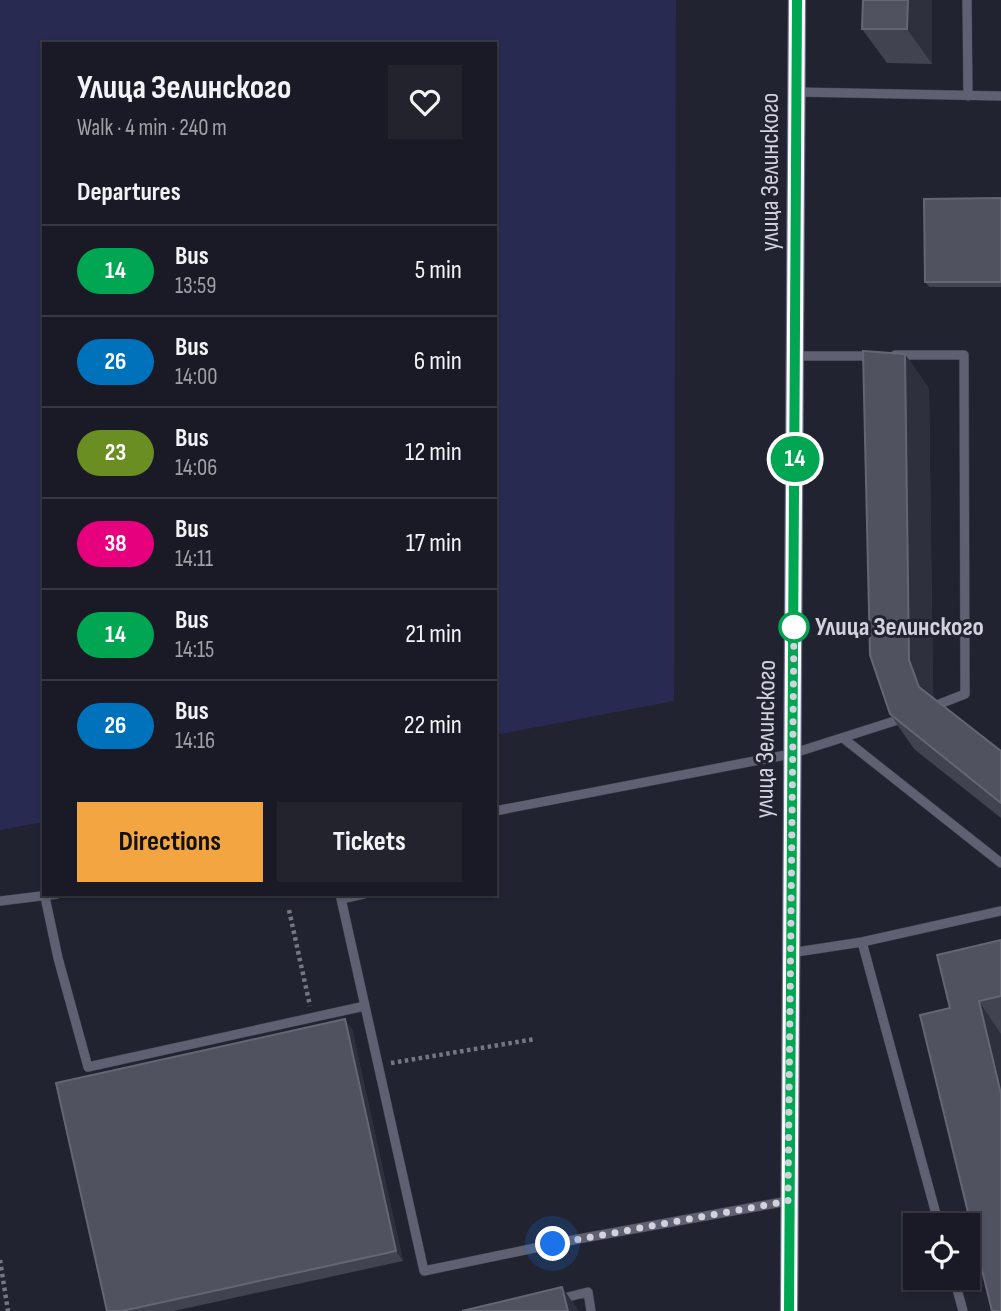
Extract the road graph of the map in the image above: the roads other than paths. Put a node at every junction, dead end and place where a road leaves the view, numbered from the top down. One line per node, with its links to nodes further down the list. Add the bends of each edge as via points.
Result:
1 (797, 0): 3 (street, улица Зелинского)
2 (967, 0): 4 (lane)
3 (797, 93): 4 (lane); 6 (street, улица Зелинского)
4 (968, 96): 5 (lane)
5 (1001, 96)
6 (795, 356): 7 (lane, via 964,355 965,694); 10 (street, улица Зелинского)
7 (937, 705)
8 (904, 718): 9 (lane)
9 (843, 738): 10 (lane); 12 (lane)
10 (790, 754): 11 (lane); 19 (street, улица Зелинского)
11 (497, 811)
12 (1001, 863)
13 (50, 896): 14 (lane)
14 (46, 897): 16 (lane); 20 (lane, via 88,1067)
15 (340, 897): 20 (lane)
16 (0, 901)
17 (1001, 911): 18 (lane)
18 (862, 942): 19 (lane); 22 (lane)
19 (789, 953): 21 (street, улица Зелинского)
20 (365, 1006): 21 (lane, via 424,1271)
21 (788, 1201): 26 (street, улица Зелинского)
22 (936, 1213)
23 (957, 1290): 27 (lane)
24 (549, 1302): 25 (lane, via 587,1292)
25 (591, 1311)
26 (789, 1311)
27 (963, 1311)

